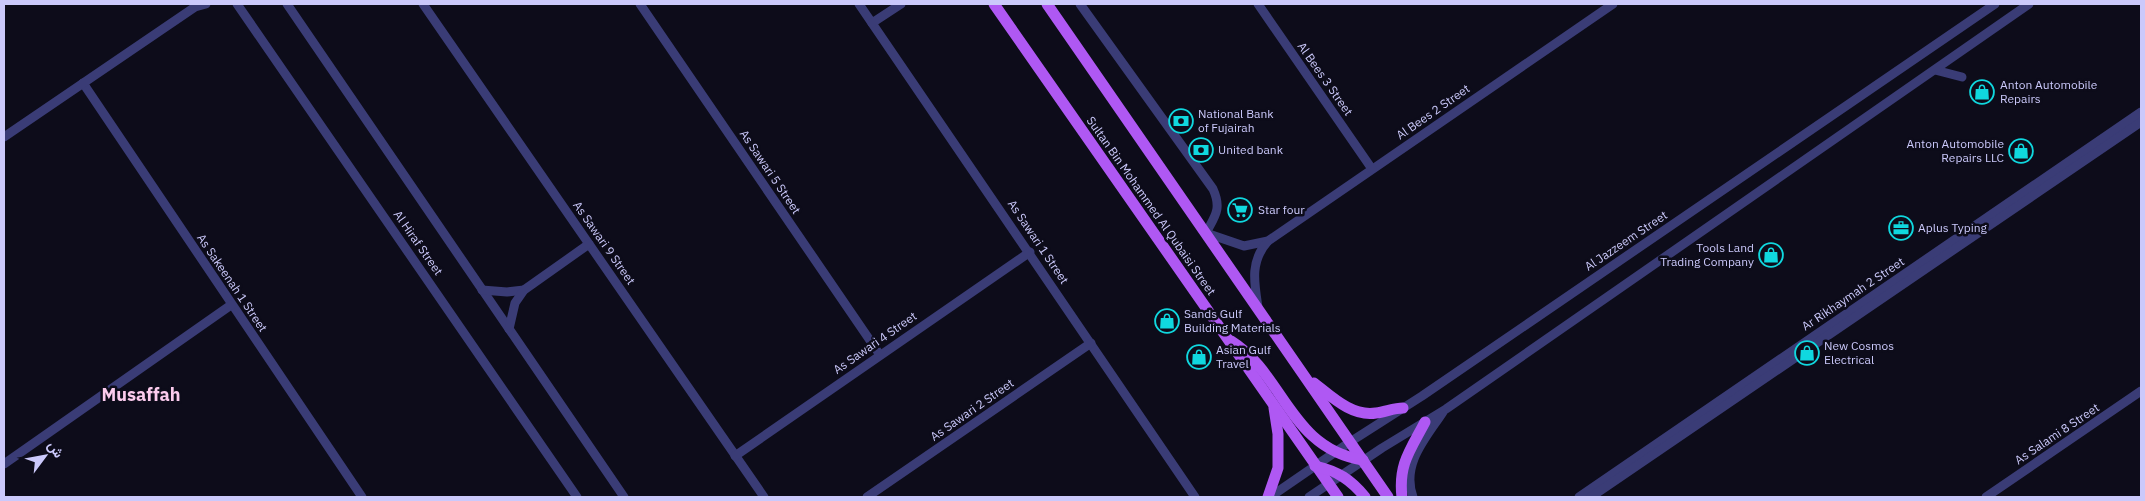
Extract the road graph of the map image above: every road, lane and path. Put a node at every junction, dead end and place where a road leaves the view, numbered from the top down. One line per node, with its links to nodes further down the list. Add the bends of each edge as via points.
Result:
1 (206, 4): 15 (street)
2 (237, 4): 54 (street, Al Hiraf Street)
3 (287, 4): 29 (street)
4 (424, 4): 27 (street, As Sawari 9 Street)
5 (640, 4): 36 (street, As Sawari 5 Street)
6 (859, 4): 16 (street, As Sawari 1 Street)
7 (902, 4): 16 (street)
8 (994, 4): 34 (main road, Sultan Bin Mohammed Al Qubaisi Street)
9 (1047, 4): 25 (main road)
10 (1080, 4): 25 (street, via 1213,189 1218,200 1217,213)
11 (1258, 4): 23 (street, Al Bees 3 Street)
12 (1613, 4): 23 (street, Al Bees 2 Street)
13 (1995, 4): 40 (street, Al Jazzeem Street)
14 (2029, 4): 17 (street)
15 (196, 5): 19 (street)
16 (872, 23): 28 (street, As Sawari 1 Street)
17 (1934, 70): 18 (street); 41 (street)
18 (1962, 78)
19 (83, 82): 22 (street); 31 (street, As Sakeenah 1 Street)
20 (2141, 112): 24 (street, Ar Rikhaymah 2 Street)
21 (2141, 122): 24 (street, Ar Rikhaymah 2 Street)
22 (4, 137)
23 (1372, 169): 26 (street, Al Bees 2 Street)
24 (2031, 193): 52 (street, Ar Rikhaymah 2 Street); 52 (street, Ar Rikhaymah 2 Street, via 1642,454 1638,462)
25 (1206, 233): 26 (street, Al Bees 2 Street, via 1244,246); 32 (main road)
26 (1268, 241): 32 (street, Al Bees 2 Street, via 1258,254 1254,270)
27 (589, 244): 30 (street); 45 (street, As Sawari 9 Street)
28 (1030, 252): 35 (street, As Sawari 1 Street); 36 (street, As Sawari 4 Street)
29 (482, 290): 30 (street); 33 (street)
30 (524, 290): 33 (street, via 515,303)
31 (231, 305): 47 (street); 53 (street, As Sakeenah 1 Street)
32 (1258, 309): 37 (main road)
33 (509, 329): 55 (street)
34 (1226, 338): 39 (main road, Sultan Bin Mohammed Al Qubaisi Street); 44 (main road, via 1246,351 1308,432)
35 (1091, 343): 51 (street, As Sawari 1 Street); 57 (street, As Sawari 2 Street)
36 (880, 355): 45 (street, As Sawari 4 Street)
37 (1304, 375): 40 (main road, via 1336,401 1359,412 1376,413); 43 (main road)
38 (2141, 391): 65 (street, As Salami 8 Street)
39 (1274, 407): 48 (main road, Sultan Bin Mohammed Al Qubaisi Street); 58 (main road, via 1278,468)
40 (1403, 408): 43 (street, Al Jazzeem Street)
41 (1446, 409): 42 (street); 64 (street, via 1413,459 1410,480)
42 (1425, 422): 46 (street); 63 (main road, via 1402,468)
43 (1350, 442): 44 (street, Al Jazzeem Street); 46 (main road)
44 (1335, 452): 46 (main road); 48 (street, Al Jazzeem Street)
45 (735, 456): 56 (street, As Sawari 9 Street)
46 (1363, 460): 49 (street); 62 (main road)
47 (4, 464)
48 (1315, 466): 49 (main road); 50 (main road, Sultan Bin Mohammed Al Qubaisi Street); 58 (street, Al Jazzeem Street)
49 (1342, 475): 50 (street); 61 (main road)
50 (1329, 484): 59 (street); 60 (main road, Sultan Bin Mohammed Al Qubaisi Street)
51 (1196, 496)
52 (1589, 496)
53 (362, 497)
54 (577, 497)
55 (624, 497)
56 (764, 497)
57 (867, 497)
58 (1269, 497)
59 (1309, 497)
60 (1338, 497)
61 (1365, 497)
62 (1388, 497)
63 (1402, 497)
64 (1413, 497)
65 (1986, 497)

